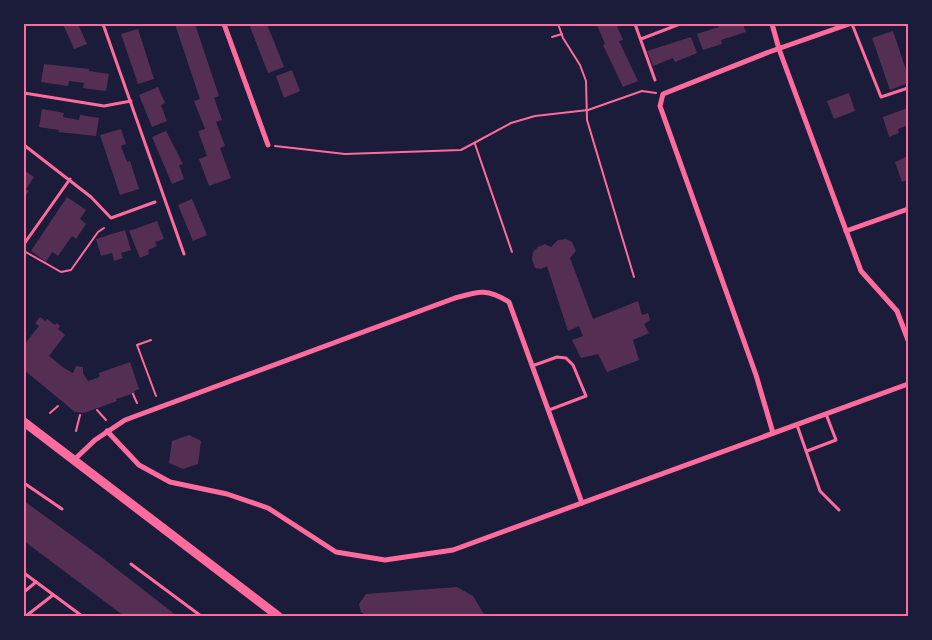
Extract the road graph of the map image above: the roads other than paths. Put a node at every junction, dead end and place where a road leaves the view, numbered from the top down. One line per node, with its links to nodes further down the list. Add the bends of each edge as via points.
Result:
1 (103, 24): 12 (lane)
2 (224, 24): 14 (street)
3 (635, 24): 7 (lane)
4 (680, 24): 7 (lane)
5 (772, 24): 8 (street)
6 (850, 24): 8 (street); 10 (lane, via 881,97)
7 (641, 39): 9 (lane)
8 (779, 49): 18 (street); 29 (street, via 663,94 660,106 756,375)
9 (655, 80)
10 (908, 88)
11 (24, 93): 12 (lane, via 104,106)
12 (131, 101): 20 (lane)
13 (24, 145): 15 (lane)
14 (268, 145)
15 (70, 179): 16 (lane, via 111,218); 19 (lane)
16 (155, 202)
17 (908, 209): 18 (street)
18 (846, 231): 21 (street, via 862,271 897,311)
19 (24, 244)
20 (184, 254)
21 (908, 340)
22 (532, 366): 24 (street); 24 (lane, via 557,357 566,358 573,365 586,396); 28 (street, via 509,302 495,293 480,291 126,420)
23 (908, 384): 25 (street)
24 (548, 411): 33 (street)
25 (826, 414): 27 (street); 30 (lane, via 836,440)
26 (24, 422): 31 (main road)
27 (797, 424): 29 (street); 30 (lane)
28 (107, 431): 31 (street); 33 (street, via 139,464 170,482 227,494 268,508 336,552 385,560 453,550)
29 (773, 433): 33 (street)
30 (806, 451): 35 (lane, via 820,491)
31 (74, 460): 44 (main road)
32 (24, 483): 34 (lane)
33 (582, 504)
34 (62, 509)
35 (839, 510)
36 (131, 564): 43 (lane)
37 (24, 573): 38 (lane)
38 (36, 582): 39 (lane); 40 (lane)
39 (24, 592)
40 (54, 594): 41 (lane); 42 (lane)
41 (26, 616)
42 (82, 616)
43 (201, 616)
44 (278, 616)

